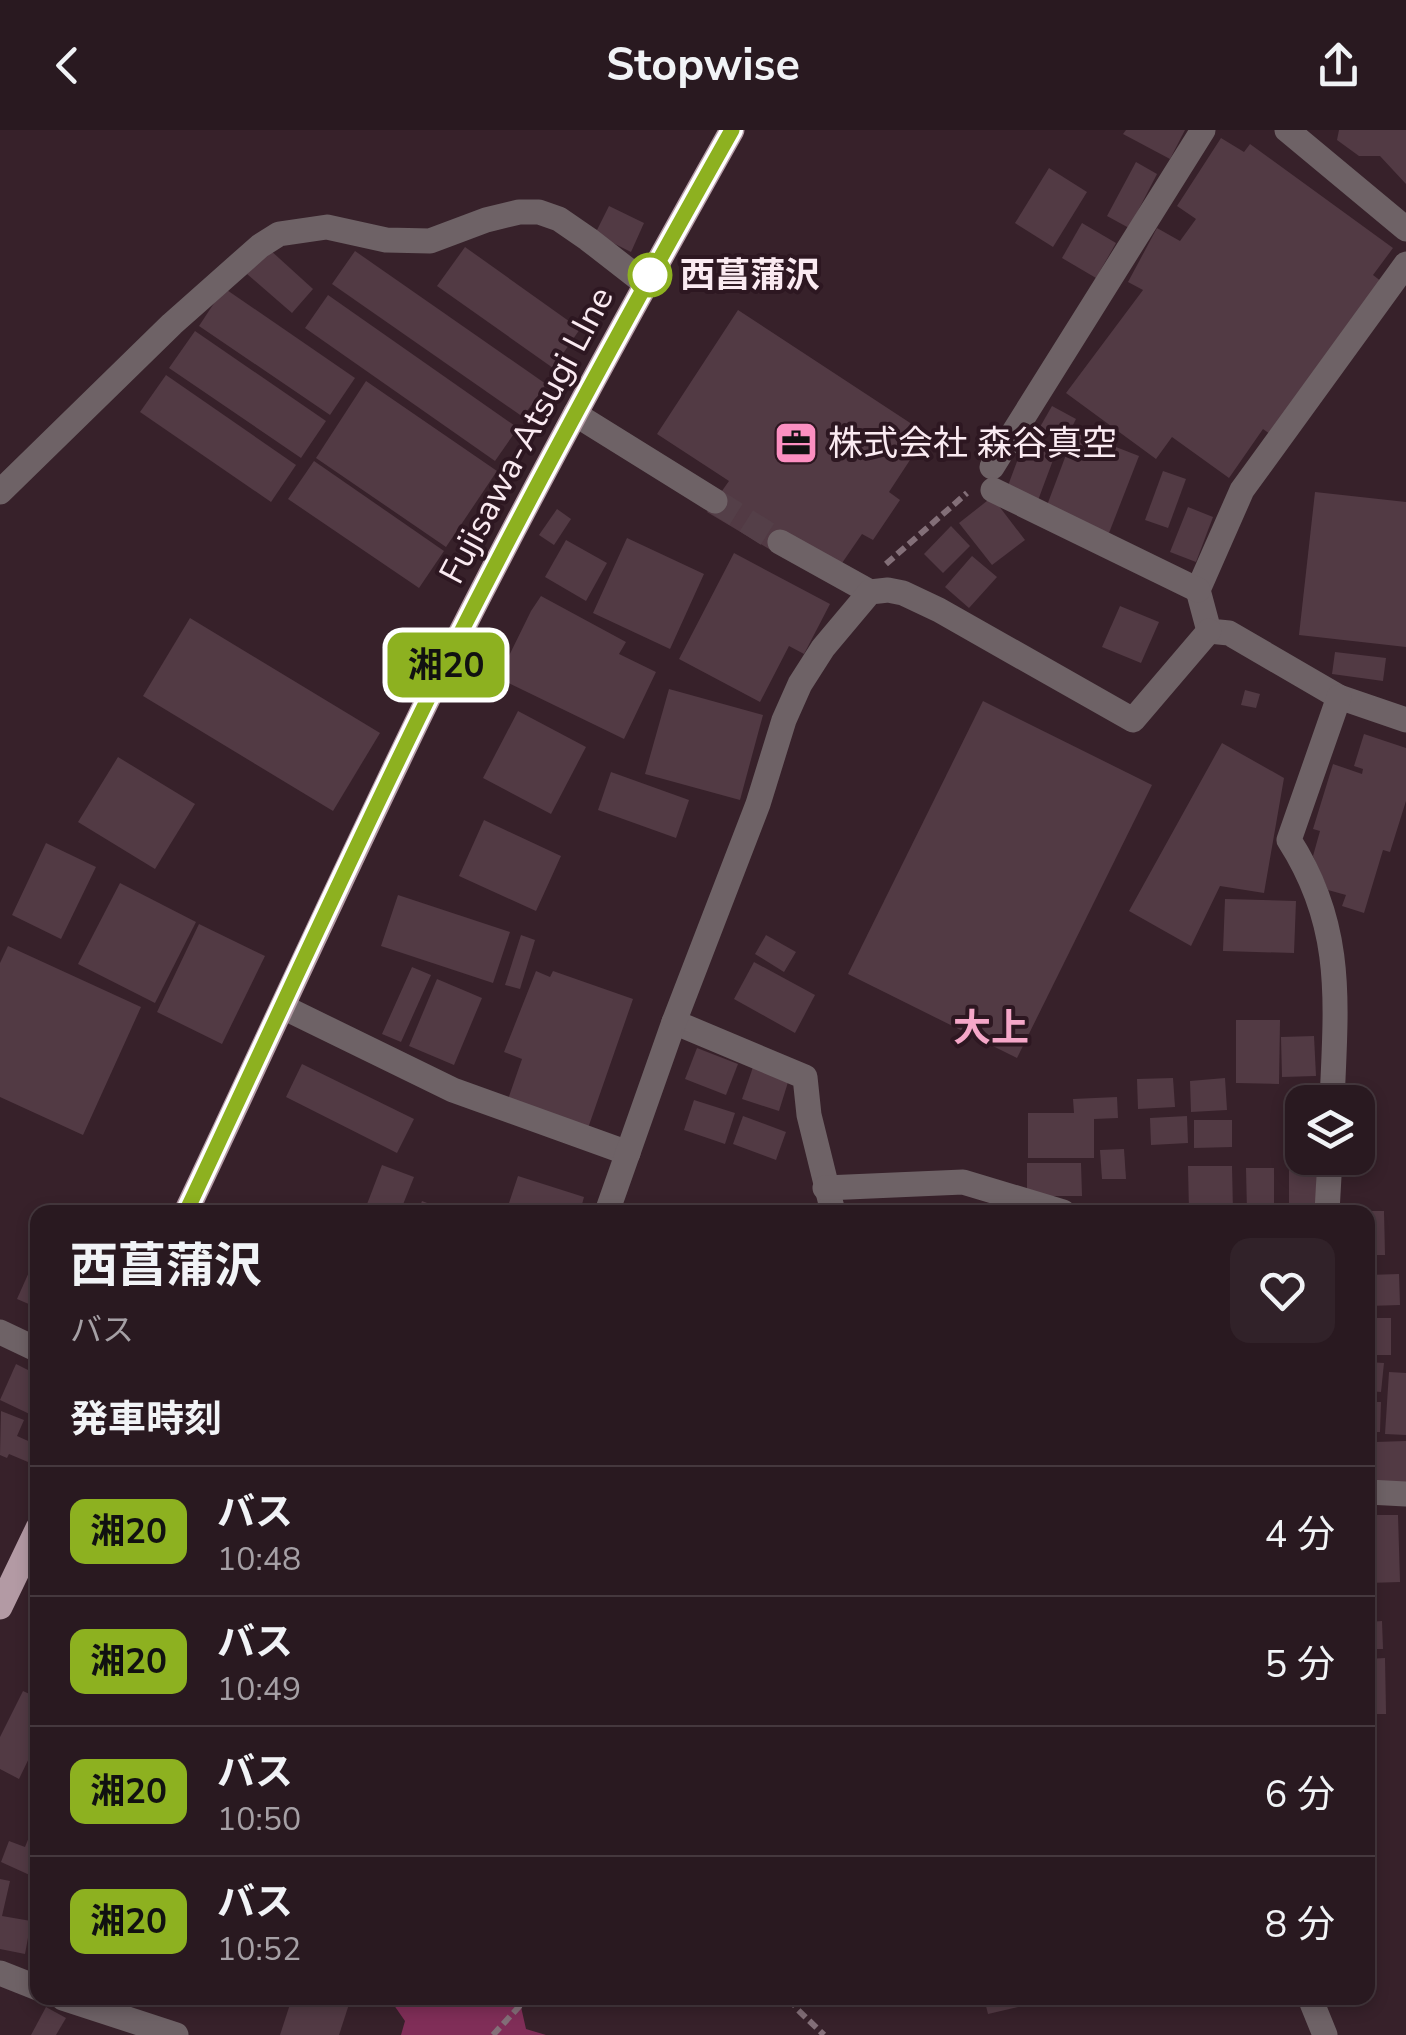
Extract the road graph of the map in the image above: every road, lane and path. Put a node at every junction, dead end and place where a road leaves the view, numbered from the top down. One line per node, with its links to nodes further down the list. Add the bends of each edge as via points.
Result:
1 (732, 130): 6 (main road, Fujisawa-Atsugi LIne)
2 (1203, 130): 8 (street)
3 (1288, 130): 4 (street)
4 (1406, 229)
5 (1406, 264): 12 (street, via 1242,490)
6 (646, 284): 7 (main road, Fujisawa-Atsugi LIne); 9 (street, via 588,238 539,212 486,220 430,242 327,226 279,234 172,324)
7 (575, 414): 10 (street); 17 (main road, Fujisawa-Atsugi LIne, via 454,648)
8 (992, 478): 12 (street); 13 (path, via 890,558)
9 (0, 492)
10 (715, 501)
11 (780, 542): 13 (street)
12 (1198, 590): 14 (street)
13 (870, 592): 14 (street, via 888,590 939,610 1132,720); 18 (street, via 800,684)
14 (1209, 631): 15 (street, via 1229,633)
15 (1339, 697): 16 (street); 19 (street, via 1288,840 1308,870 1334,960)
16 (1406, 720)
17 (283, 1007): 20 (street, via 454,1090); 23 (main road, Fujisawa-Atsugi LIne)
18 (674, 1022): 20 (street); 22 (street, via 805,1077)
19 (1333, 1085)
20 (628, 1153): 24 (street)
21 (1329, 1175): 26 (street)
22 (829, 1200): 25 (street, via 962,1182)
23 (189, 1205)
24 (609, 1205)
25 (1039, 1205)
26 (1328, 1205)
27 (0, 1332): 28 (street)
28 (30, 1346)
29 (1375, 1492): 30 (street)
30 (1406, 1494)
31 (30, 1545): 32 (main road)
32 (0, 1607)
33 (0, 1973): 34 (street)
34 (30, 1985)
35 (84, 2005): 39 (street)
36 (521, 2005): 40 (path)
37 (794, 2005): 41 (path)
38 (1313, 2005): 42 (street)
39 (176, 2035)
40 (493, 2035)
41 (824, 2035)
42 (1325, 2035)

